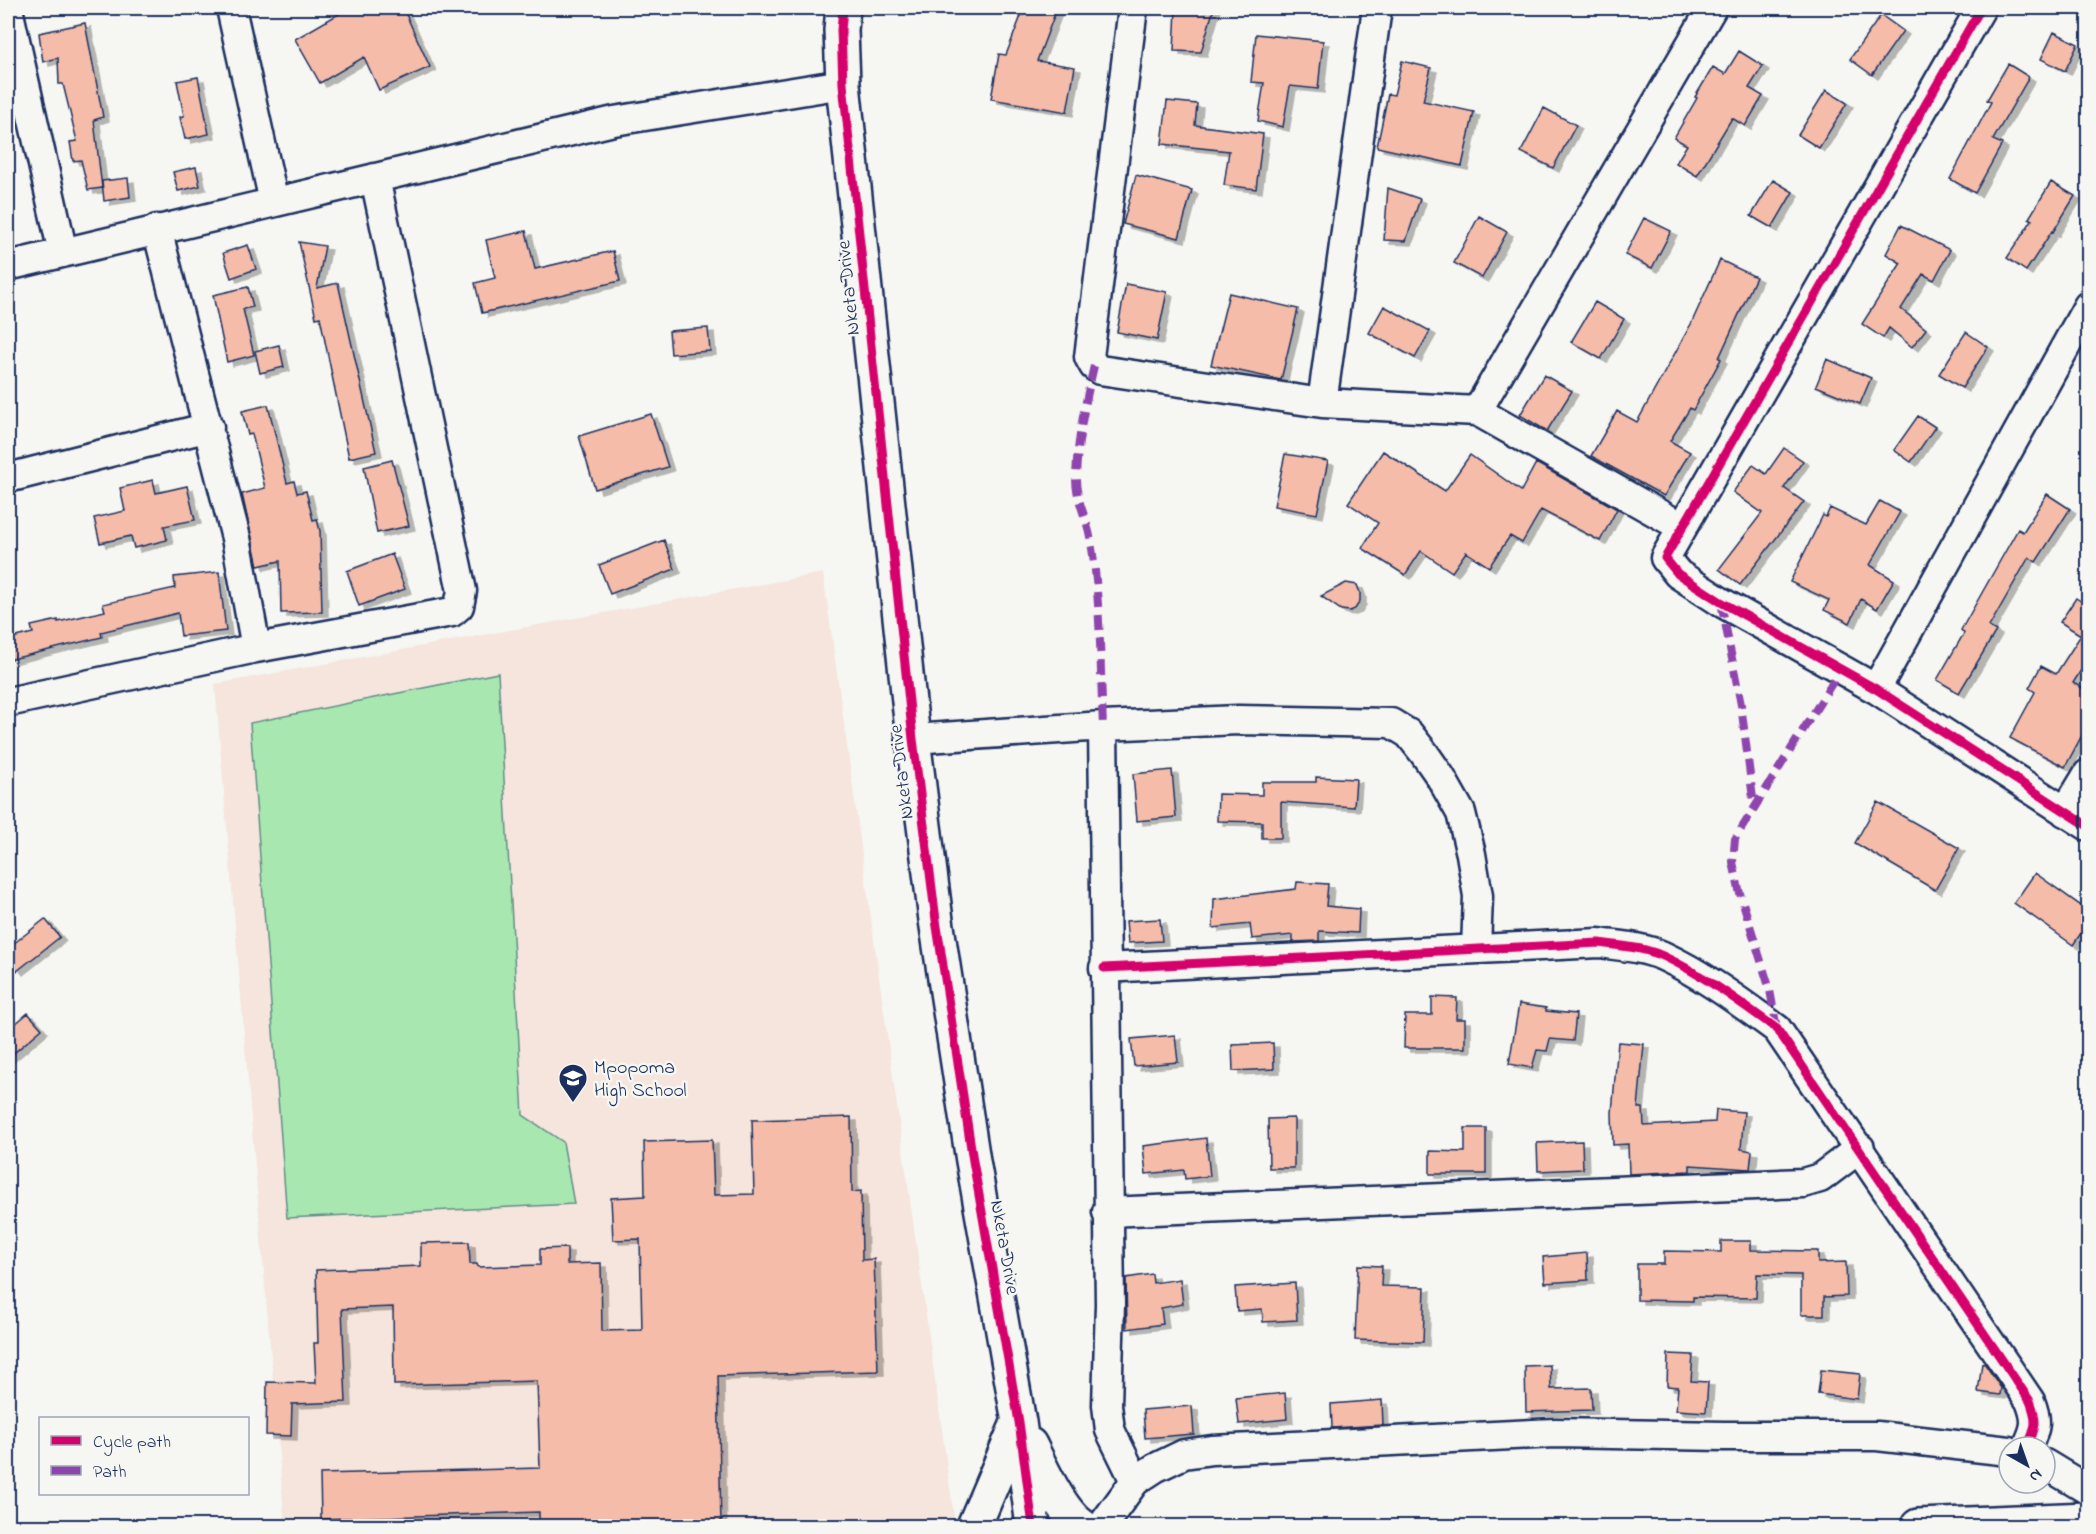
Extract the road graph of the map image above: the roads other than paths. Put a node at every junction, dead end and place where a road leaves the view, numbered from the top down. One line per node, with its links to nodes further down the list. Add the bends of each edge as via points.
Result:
1 (231, 8): 10 (street)
2 (843, 8): 8 (street, Nketa Drive)
3 (1133, 8): 15 (street, via 1089,357 1100,370)
4 (1377, 8): 15 (street)
5 (1712, 8): 16 (street)
6 (1981, 8): 19 (street)
7 (8, 9): 12 (street)
8 (843, 84): 9 (street, via 614,121); 24 (street, Nketa Drive)
9 (375, 178): 10 (street); 20 (street, via 462,599 452,612)
10 (274, 202): 11 (street)
11 (157, 229): 12 (street); 17 (street)
12 (63, 253): 13 (street)
13 (8, 266)
14 (2088, 306): 21 (street)
15 (1322, 403): 16 (street)
16 (1477, 411): 19 (street)
17 (209, 427): 18 (street); 20 (street, via 236,538)
18 (8, 478)
19 (1682, 526): 21 (street, via 1665,558 1678,574)
20 (256, 648): 22 (street)
21 (1876, 689): 26 (street)
22 (8, 702)
23 (1103, 726): 24 (street); 27 (street, via 1238,720 1391,723 1409,734 1424,753 1461,813 1478,896); 28 (street)
24 (913, 739): 31 (street, Nketa Drive, via 971,1150)
25 (2088, 774): 26 (street)
26 (2077, 819)
27 (1476, 949): 28 (street); 29 (street, via 1599,943 1662,956 1723,990 1777,1029)
28 (1104, 968): 30 (street)
29 (1860, 1148): 30 (street, via 1820,1178 1803,1183); 32 (street, via 2030,1401 2035,1415)
30 (1107, 1212): 35 (street, via 1107,1405 1110,1430)
31 (1019, 1422): 38 (street); 39 (street, Nketa Drive); 40 (street, via 1041,1470)
32 (2032, 1435)
33 (1997, 1450): 35 (street, via 1877,1436 1555,1432 1184,1454)
34 (2057, 1471): 36 (street)
35 (1135, 1481): 41 (street)
36 (2088, 1490)
37 (2088, 1519): 42 (street)
38 (974, 1527)
39 (1033, 1527)
40 (1082, 1527)
41 (1102, 1527)
42 (1918, 1527)

